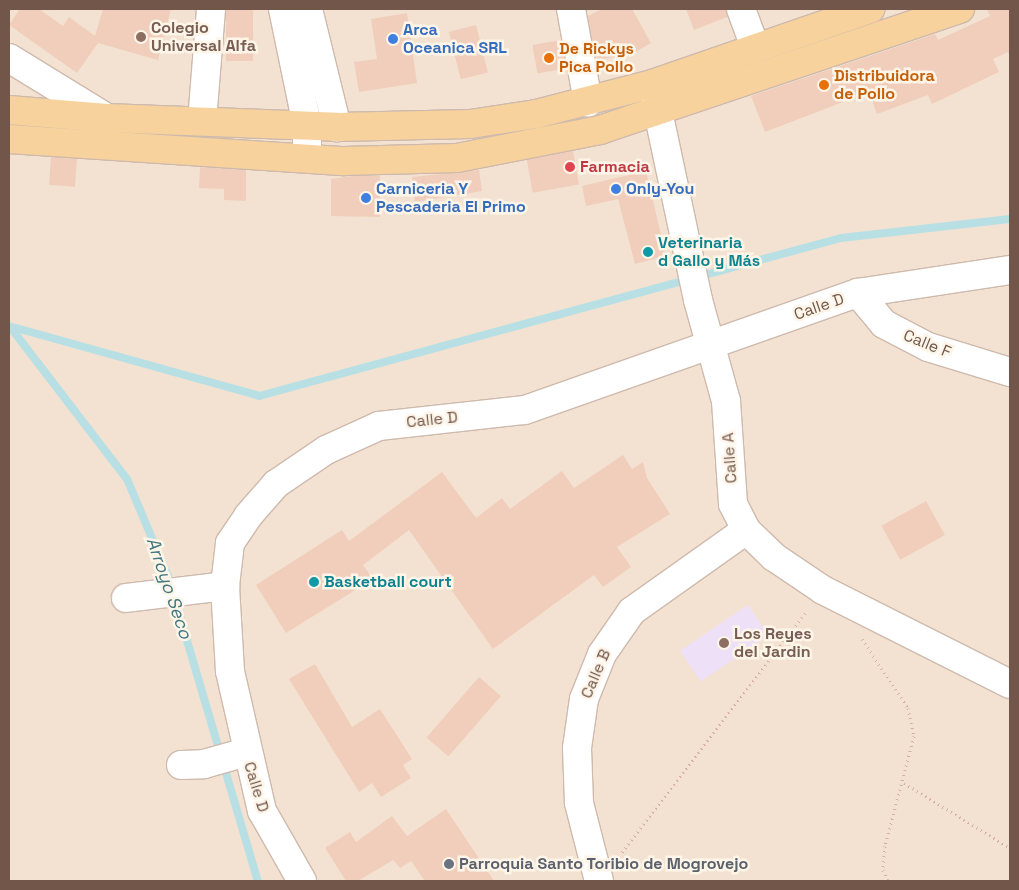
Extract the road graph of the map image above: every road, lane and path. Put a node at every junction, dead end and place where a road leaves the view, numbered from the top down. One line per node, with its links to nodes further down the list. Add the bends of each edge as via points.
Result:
1 (211, 9): 15 (street)
2 (283, 9): 16 (street)
3 (308, 9): 17 (street)
4 (571, 9): 11 (street)
5 (741, 9): 8 (street)
6 (870, 9): 8 (main road)
7 (960, 9): 13 (main road)
8 (755, 47): 10 (main road)
9 (9, 58): 14 (street)
10 (652, 84): 11 (main road); 13 (street, Calle A)
11 (588, 102): 17 (main road, via 470,124)
12 (9, 110): 14 (main road)
13 (658, 111): 19 (main road, via 572,137 457,158 400,162); 22 (street, Calle A)
14 (107, 118): 15 (main road)
15 (202, 121): 16 (main road)
16 (307, 126): 17 (main road); 19 (street)
17 (338, 127)
18 (9, 139): 19 (main road)
19 (307, 158)
20 (1010, 270): 21 (street, Calle D)
21 (858, 293): 22 (street, Calle D); 23 (street, Calle F, via 884,324 919,343)
22 (710, 344): 24 (street, Calle A, via 726,401 733,504); 25 (street, Calle D, via 525,410 379,426 326,450 276,484 248,516 230,544)
23 (1010, 372)
24 (746, 530): 26 (street, Calle A, via 774,557); 36 (street, Calle B, via 632,611 602,654 584,699 577,748 579,803)
25 (225, 586): 27 (street); 30 (street, Calle D, via 230,671)
26 (823, 590): 29 (street, Calle A); 34 (path)
27 (138, 597)
28 (860, 637): 32 (path, via 887,672 908,708 914,736)
29 (1010, 684)
30 (241, 753): 31 (street); 35 (street, Calle D, via 262,812)
31 (193, 764)
32 (904, 783): 33 (path); 37 (path, via 885,846 883,870)
33 (1010, 848)
34 (618, 858)
35 (302, 881)
36 (599, 881)
37 (888, 881)

